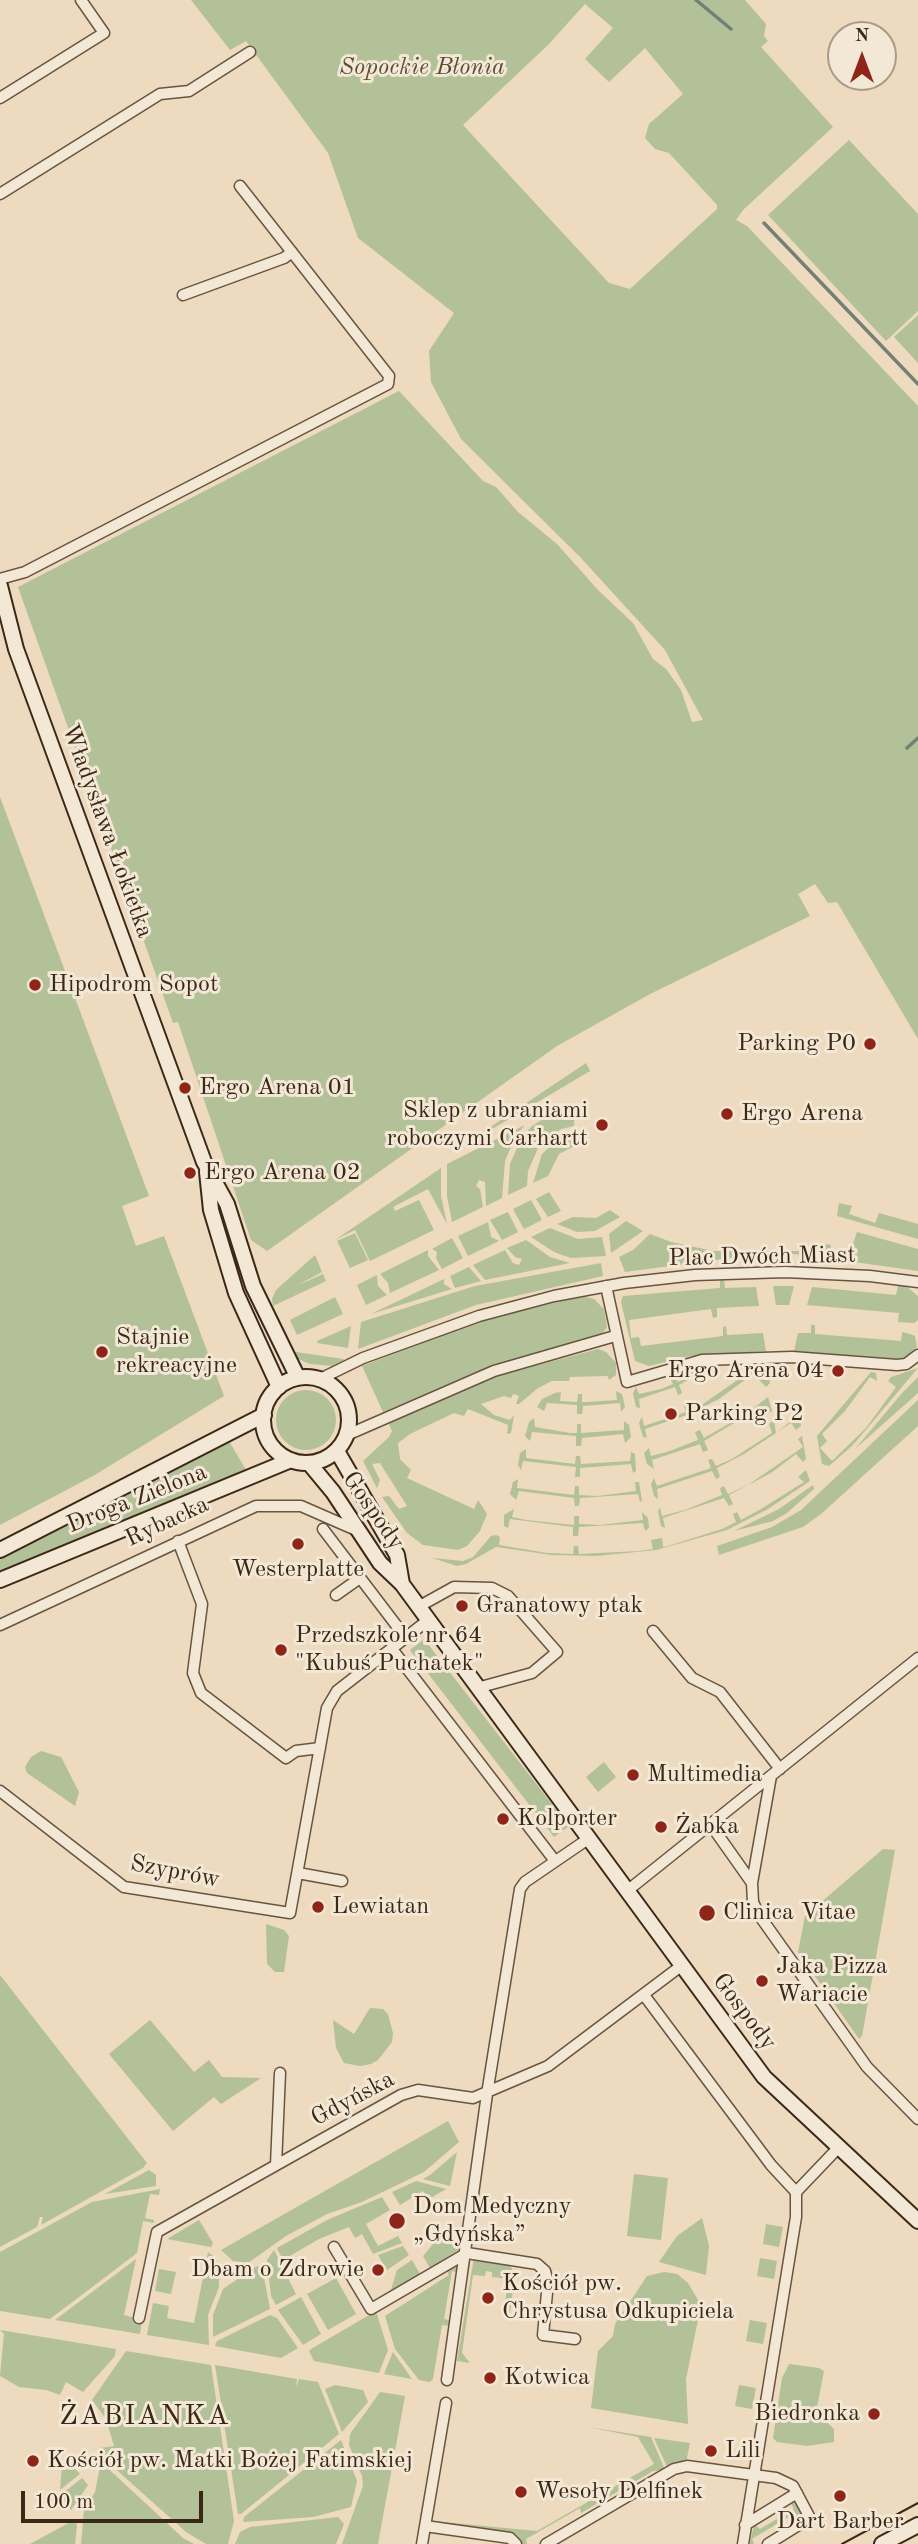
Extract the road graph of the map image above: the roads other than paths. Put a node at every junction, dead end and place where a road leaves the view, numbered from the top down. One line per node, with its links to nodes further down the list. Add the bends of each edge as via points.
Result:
1 (81, 0): 3 (street, via 104,33)
2 (250, 52): 5 (street, via 189,91 160,94)
3 (0, 98)
4 (240, 186): 6 (street)
5 (0, 194)
6 (292, 252): 7 (street); 8 (street, via 389,376 388,384 25,572)
7 (183, 295)
8 (0, 579)
9 (0, 586): 10 (street, Władysława Łokietka, via 16,649)
10 (206, 1167): 15 (street, Władysława Łokietka, via 227,1205 254,1286); 17 (street, Władysława Łokietka, via 211,1210 236,1293)
11 (918, 1282): 12 (street, Plac Dwóch Miast, via 837,1274 737,1273)
12 (606, 1286): 13 (street); 16 (street, Plac Dwóch Miast, via 456,1324)
13 (615, 1336): 14 (street, via 627,1382 702,1360 792,1357 906,1364); 19 (street, via 494,1371)
14 (918, 1355)
15 (298, 1378): 16 (street); 17 (street)
16 (320, 1379): 19 (street, via 342,1395 348,1408)
17 (279, 1387): 18 (street)
18 (264, 1415): 21 (street, via 273,1447); 26 (street, Droga Zielona)
19 (347, 1435): 20 (street)
20 (337, 1451): 22 (street); 29 (street, Gospody, via 397,1555)
21 (291, 1460): 22 (street); 28 (street, Droga Zielona)
22 (309, 1463): 24 (street, Gospody)
23 (323, 1529): 27 (street)
24 (358, 1531): 25 (street, Rybacka, via 301,1506 271,1504 245,1509); 29 (street, Gospody, via 380,1563)
25 (178, 1541): 33 (street, Rybacka); 39 (street, via 202,1604 193,1672 201,1693 286,1758 296,1751)
26 (0, 1550)
27 (360, 1578): 30 (street); 35 (street)
28 (0, 1580)
29 (402, 1584): 31 (street, Gospody)
30 (336, 1595)
31 (418, 1607): 32 (street, Gospody); 38 (street, via 454,1587 492,1588 509,1596 556,1652 532,1673)
32 (428, 1621): 35 (street, Szyprów); 38 (street, Gospody)
33 (0, 1625)
34 (653, 1631): 40 (street, via 692,1678 720,1692)
35 (406, 1638): 36 (street, Szyprów)
36 (392, 1648): 39 (street, Szyprów, via 337,1691 327,1707); 45 (street)
37 (918, 1658): 40 (street)
38 (477, 1688): 44 (street, Gospody)
39 (320, 1748): 46 (street, Szyprów)
40 (779, 1769): 41 (street)
41 (771, 1776): 43 (street); 48 (street)
42 (0, 1791): 46 (street, Szyprów, via 124,1887 290,1913)
43 (711, 1825): 48 (street); 49 (street)
44 (588, 1839): 45 (street); 49 (street, Gospody)
45 (555, 1861): 53 (street, via 520,1889)
46 (298, 1874): 47 (street)
47 (342, 1881)
48 (752, 1884): 54 (street, via 759,1914 816,1996 867,2067)
49 (627, 1891): 50 (street, Gospody)
50 (681, 1966): 51 (street, Gdyńska); 55 (street, Gospody, via 764,2077)
51 (644, 1995): 53 (street, Gdyńska, via 548,2066); 57 (street)
52 (280, 2073): 56 (street)
53 (487, 2094): 56 (street, Gdyńska, via 473,2098 409,2092); 60 (street)
54 (918, 2119)
55 (838, 2148): 57 (street); 58 (street, Gospody)
56 (276, 2165): 61 (street, Gdyńska, via 157,2232)
57 (796, 2192): 65 (street, via 796,2217)
58 (918, 2221)
59 (334, 2247): 60 (street, via 371,2309)
60 (467, 2253): 62 (street, via 542,2267 548,2281 543,2335); 63 (street)
61 (139, 2318)
62 (575, 2339)
63 (447, 2380)
64 (446, 2403): 69 (street)
65 (752, 2477): 66 (street, via 786,2480); 67 (street); 72 (street, via 687,2466 674,2469)
66 (797, 2493): 67 (street); 74 (street, via 810,2518)
67 (745, 2525): 73 (street)
68 (918, 2525): 75 (street)
69 (425, 2526): 70 (street); 71 (street, via 510,2538)
70 (422, 2544)
71 (516, 2544)
72 (546, 2544)
73 (743, 2544)
74 (768, 2544)
75 (882, 2544)

